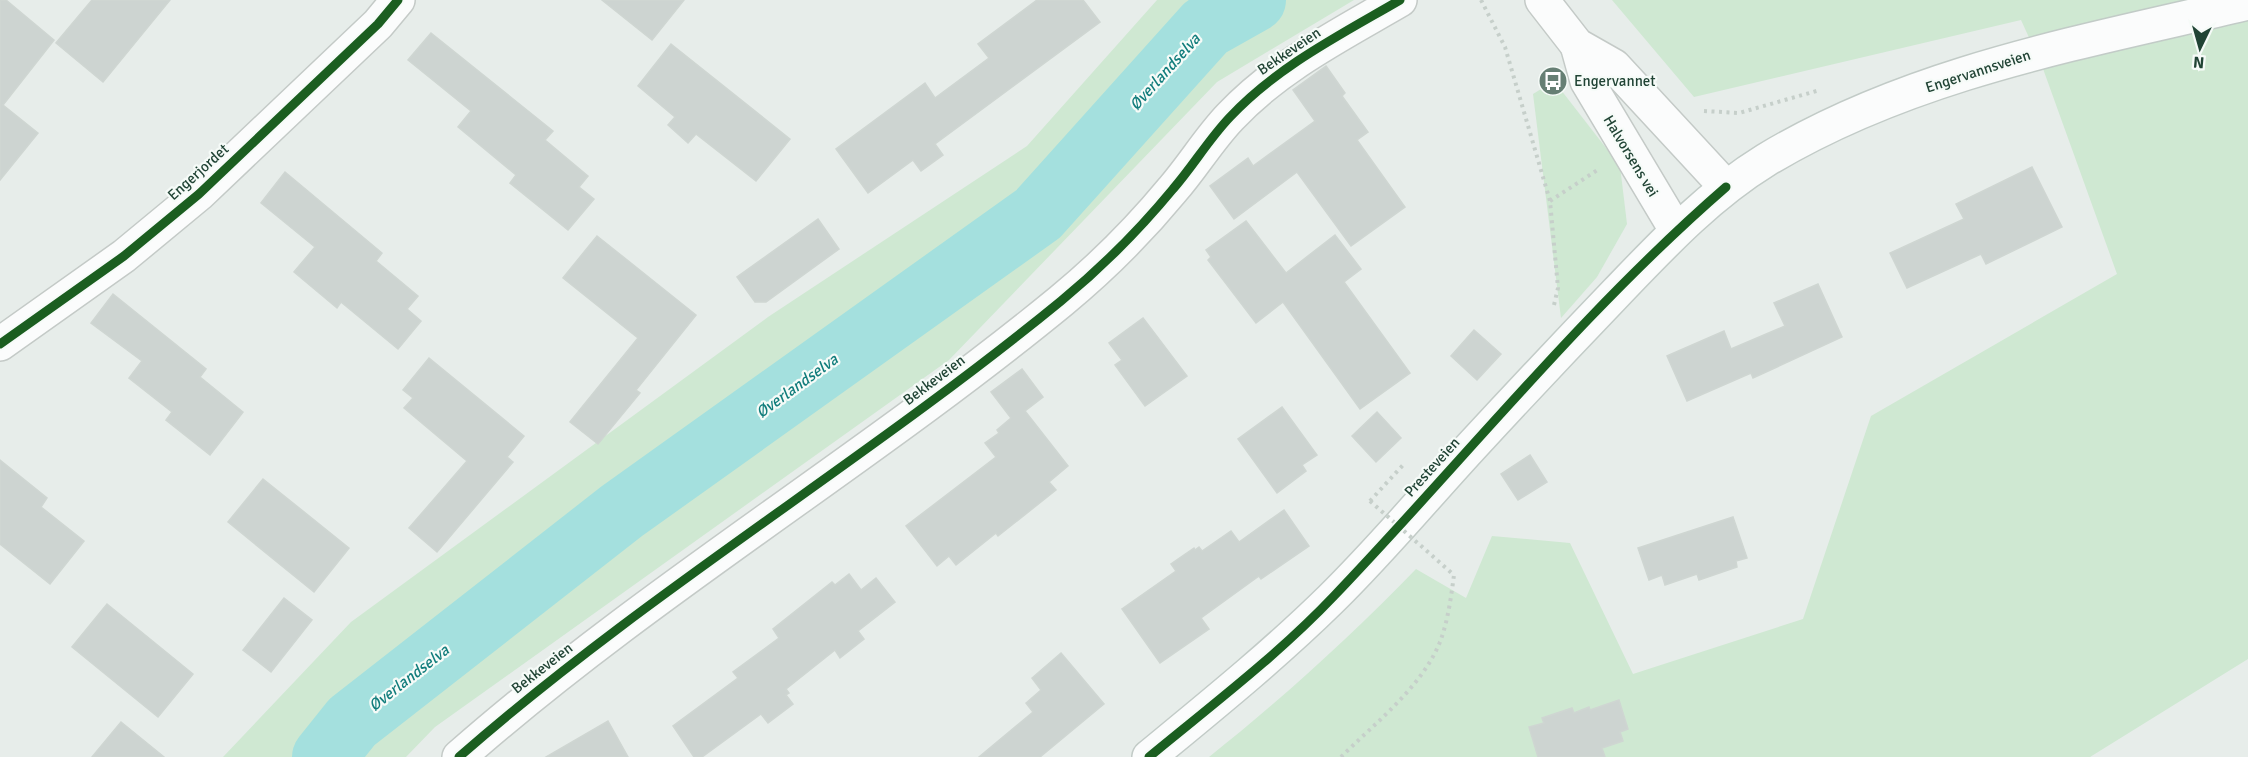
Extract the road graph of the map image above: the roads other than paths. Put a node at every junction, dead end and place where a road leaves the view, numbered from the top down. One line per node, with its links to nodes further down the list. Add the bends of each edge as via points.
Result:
1 (398, 0): 8 (street, Engerjordet, via 378,24 199,194 124,256)
2 (1400, 0): 9 (street, Bekkeveien, via 1297,60 1256,92 1229,118 1172,191 1063,299 951,387 632,618)
3 (1542, 0): 5 (street, Halvorsens vei)
4 (2248, 3): 6 (street, Engervannsveien, via 2026,55 1953,78 1874,106 1811,135)
5 (1577, 45): 6 (street, Halvorsens vei, via 1614,66); 7 (street, Halvorsens vei, via 1587,81)
6 (1726, 187): 7 (street, Presteveien)
7 (1676, 230): 10 (street, Presteveien, via 1541,370 1332,598)
8 (0, 344)
9 (459, 757)
10 (1149, 757)

